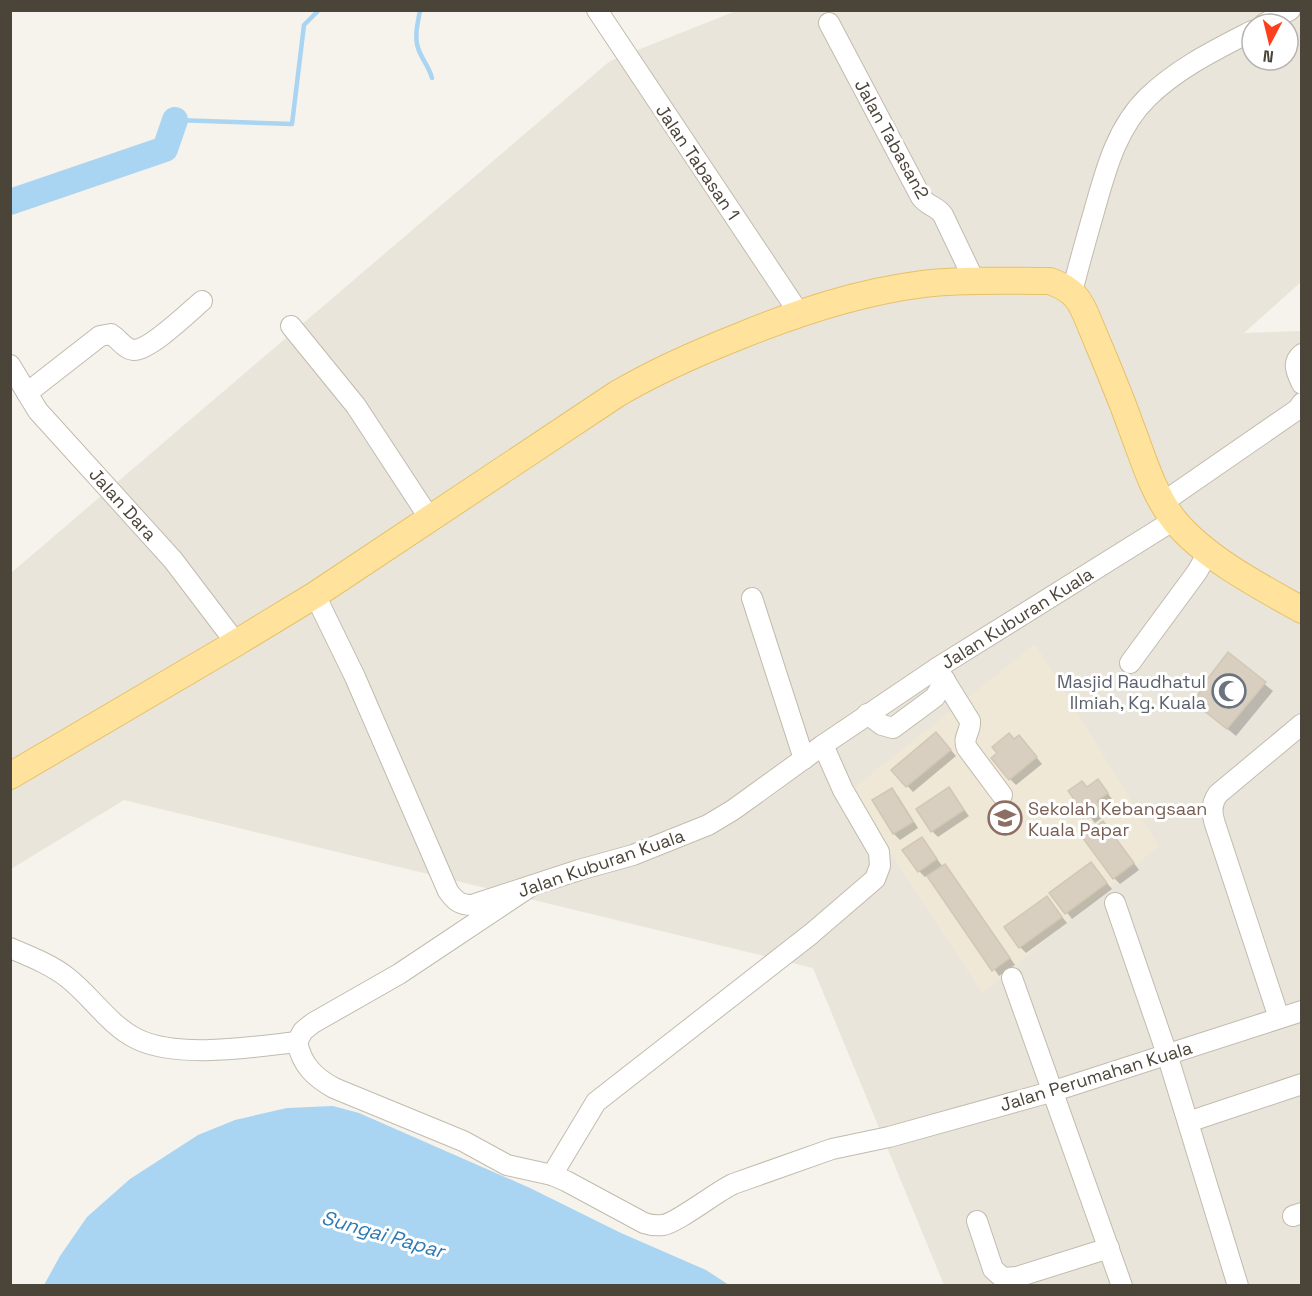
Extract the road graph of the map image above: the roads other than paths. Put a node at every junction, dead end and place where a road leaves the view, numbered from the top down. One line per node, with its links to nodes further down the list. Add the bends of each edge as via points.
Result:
1 (597, 10): 7 (street, Jalan Tabasan 1)
2 (829, 23): 4 (street, Jalan Tabasan2, via 921,197 943,215)
3 (1240, 37): 5 (street, via 1179,72 1133,115 1107,166)
4 (975, 282): 5 (main road, via 1050,281); 7 (main road, via 897,288)
5 (1072, 292): 14 (main road, via 1082,304 1154,487)
6 (202, 301): 12 (street, via 148,345 135,350 126,348 111,334 100,336)
7 (799, 313): 15 (main road, via 645,378)
8 (291, 326): 15 (street, via 356,406)
9 (1302, 354): 11 (street, via 1295,365)
10 (10, 365): 12 (street, Jalan Dara)
11 (1302, 384)
12 (27, 393): 20 (street, Jalan Dara, via 38,411 172,560)
13 (1302, 403): 14 (street, Jalan Kuburan Kuala)
14 (1168, 512): 16 (main road); 22 (street, Jalan Kuburan Kuala)
15 (430, 519): 17 (main road)
16 (1209, 551): 19 (main road); 21 (street)
17 (315, 595): 20 (main road); 28 (street, Jalan Kuburan Kuala, via 454,900 472,905)
18 (752, 598): 25 (street)
19 (1302, 610)
20 (236, 644): 26 (main road)
21 (1130, 663)
22 (941, 674): 24 (street, Jalan Kuburan Kuala, via 867,714); 27 (street, via 970,721 967,748)
23 (1302, 724): 33 (street, via 1213,802 1214,821)
24 (823, 745): 25 (street, Jalan Kuburan Kuala); 39 (street, via 843,790 879,852 880,866 875,879 811,934 601,1098)
25 (804, 759): 28 (street, Jalan Kuburan Kuala, via 708,825 633,855)
26 (10, 776)
27 (1002, 795)
28 (531, 886): 34 (street, via 399,974 313,1023)
29 (1115, 903): 35 (street)
30 (10, 948): 34 (street, via 67,977 114,1022 136,1038 162,1048 232,1050)
31 (1012, 978): 37 (street)
32 (1302, 1011): 33 (street, Jalan Perumahan Kuala)
33 (1279, 1018): 35 (street, Jalan Perumahan Kuala)
34 (297, 1042): 39 (street, Jalan Perumahan Kuala, via 308,1068 334,1088 463,1141 507,1165)
35 (1167, 1054): 37 (street, Jalan Perumahan Kuala); 38 (street)
36 (1302, 1084): 38 (street)
37 (1054, 1091): 39 (street, Jalan Perumahan Kuala, via 832,1149 750,1177 718,1191 662,1226 644,1223); 41 (street)
38 (1188, 1122): 43 (street)
39 (552, 1175)
40 (977, 1221): 41 (street, via 993,1269 1003,1278)
41 (1109, 1248): 42 (street)
42 (1122, 1286)
43 (1238, 1286)

